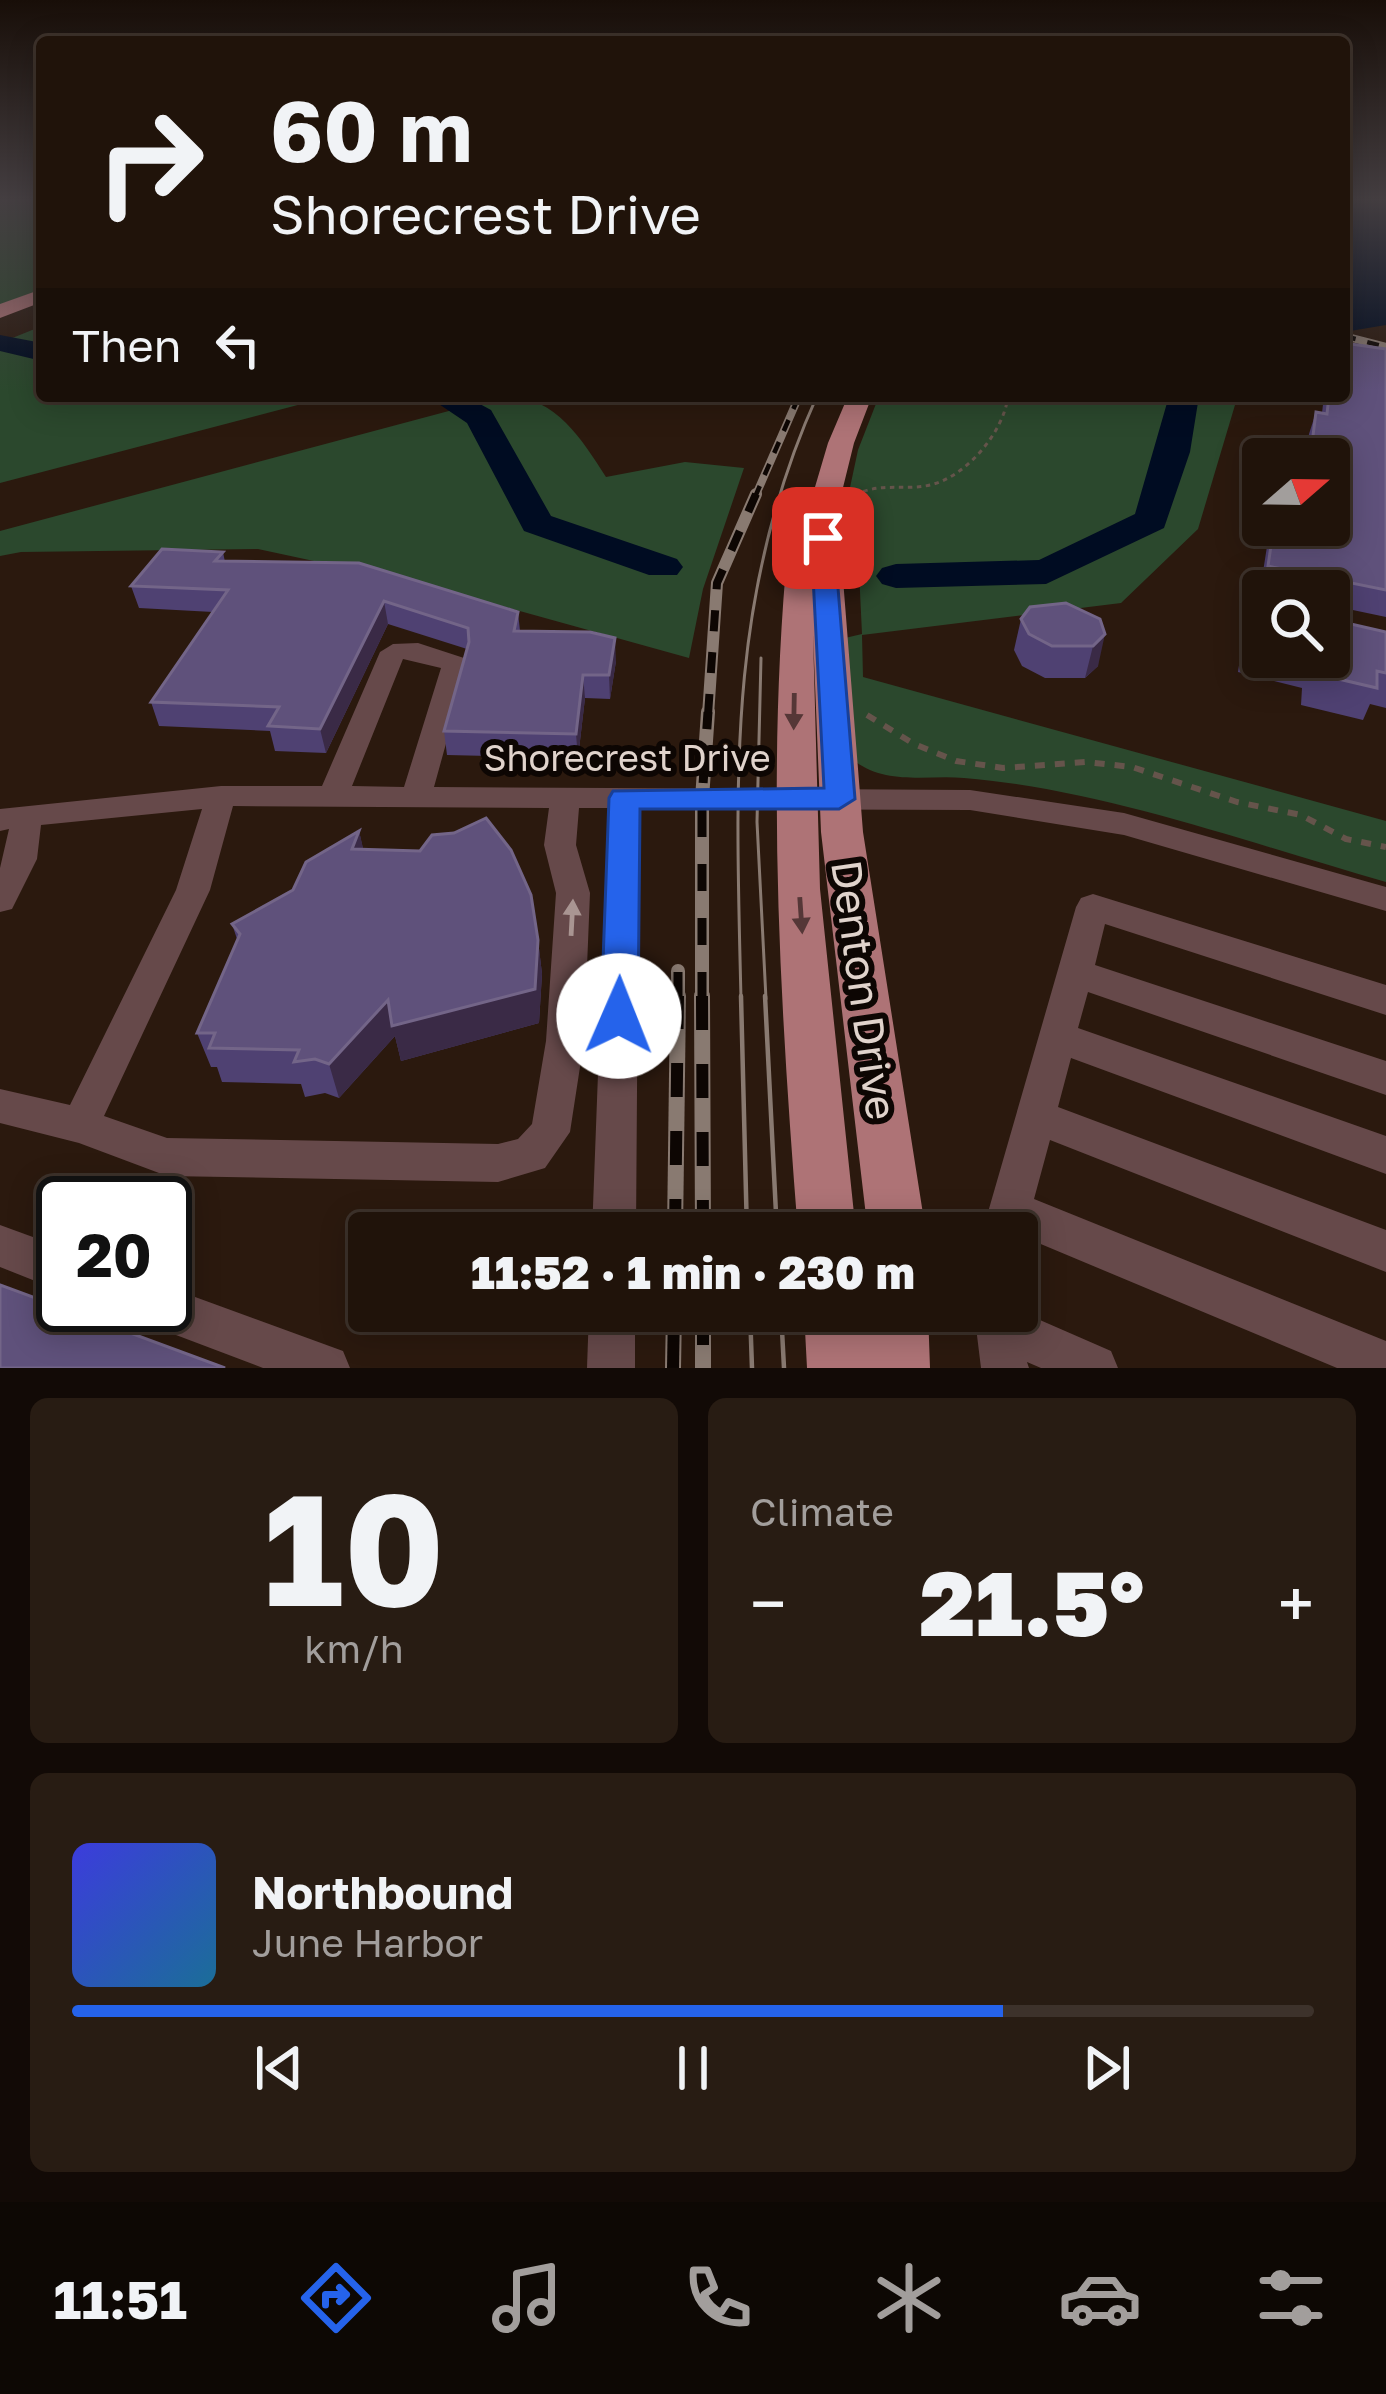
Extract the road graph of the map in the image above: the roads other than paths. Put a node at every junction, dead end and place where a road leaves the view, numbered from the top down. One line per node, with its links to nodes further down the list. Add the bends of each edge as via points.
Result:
1 (36, 303): 2 (main road)
2 (6, 322)
3 (859, 402): 9 (main road, Denton Drive, via 839,497 816,535 825,541 813,624)
4 (333, 795): 5 (street, Shorecrest Drive); 5 (street, via 393,652 418,651 454,664); 6 (street, Shorecrest Drive)
5 (417, 795): 7 (street, Shorecrest Drive)
6 (221, 796): 10 (street, Shorecrest Drive); 19 (street, via 194,890)
7 (565, 797): 8 (street, Shorecrest Drive); 19 (street, one-way to 7, via 167,1157 498,1163 530,1155 550,1132 565,1040 574,893 560,845)
8 (624, 798): 9 (street, Shorecrest Drive); 21 (street)
9 (817, 798): 11 (street, Shorecrest Drive, via 970,800 1076,813); 22 (main road, Denton Drive, one-way to 22); 23 (main road, Denton Drive)
10 (14, 818): 12 (street, via 21,859)
11 (1386, 899)
12 (0, 900)
13 (1075, 973): 14 (street, via 1094,907); 15 (street); 16 (street)
14 (1386, 1000)
15 (1058, 1037): 18 (street); 20 (street)
16 (1386, 1078)
17 (0, 1106): 19 (street)
18 (1036, 1117): 24 (street); 27 (street)
19 (80, 1124)
20 (1386, 1155)
21 (614, 1212)
22 (827, 1212)
23 (894, 1212)
24 (1010, 1212)
25 (1038, 1233): 34 (street)
26 (0, 1246): 28 (street)
27 (1386, 1251)
28 (36, 1260)
29 (192, 1319): 35 (street)
30 (611, 1332): 36 (street)
31 (836, 1332): 37 (main road)
32 (898, 1332): 38 (main road)
33 (998, 1334): 39 (street)
34 (1386, 1365)
35 (326, 1368)
36 (610, 1368)
37 (839, 1368)
38 (898, 1368)
39 (1094, 1368)

